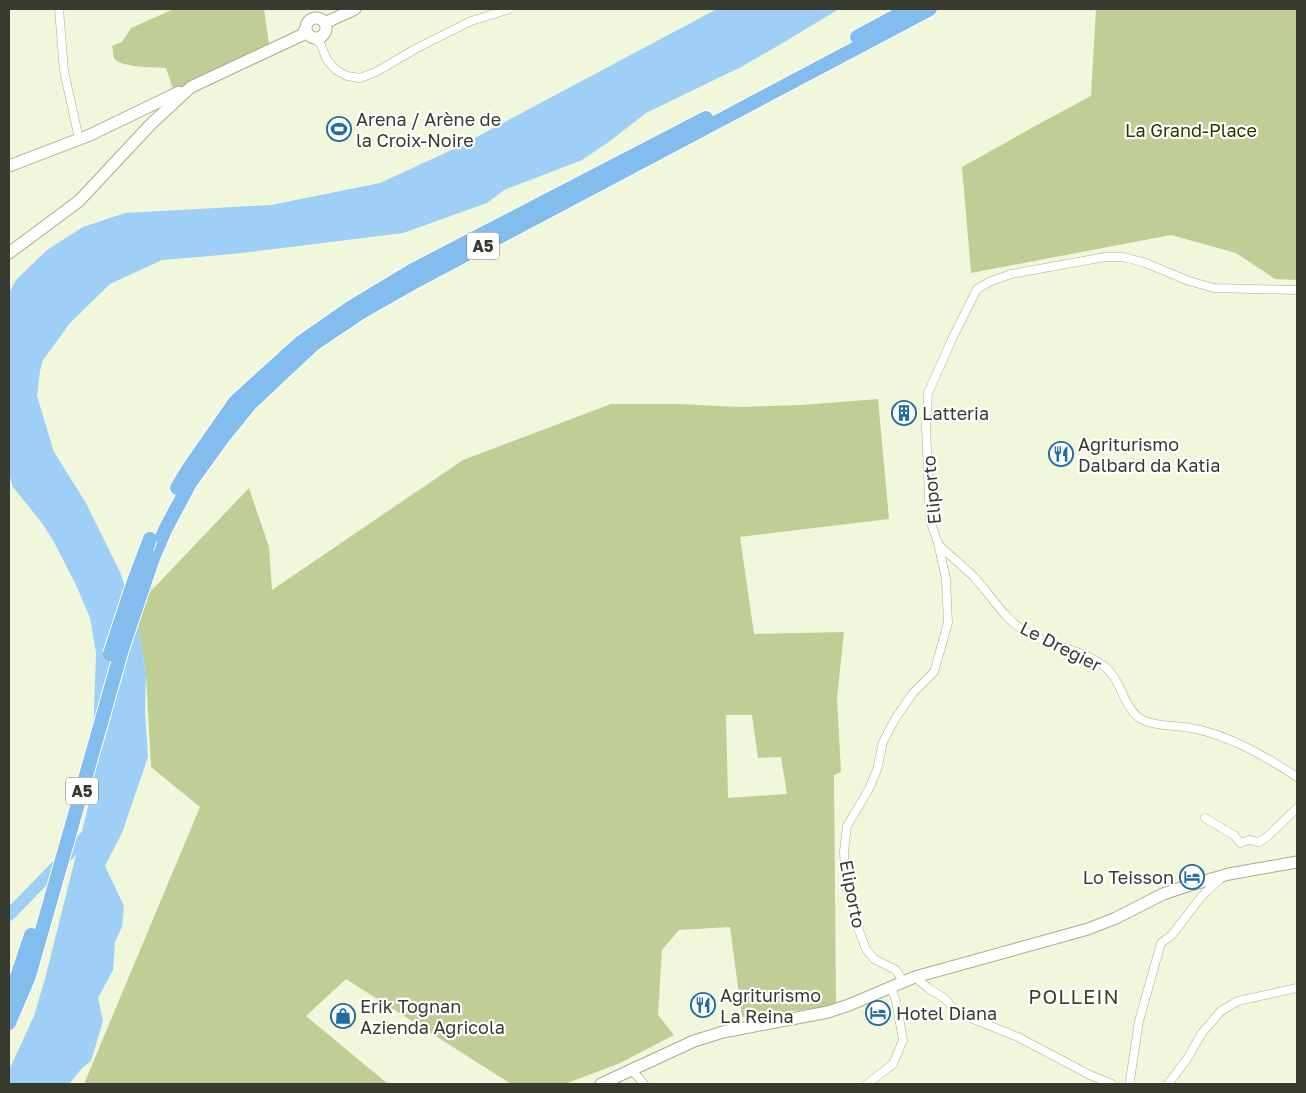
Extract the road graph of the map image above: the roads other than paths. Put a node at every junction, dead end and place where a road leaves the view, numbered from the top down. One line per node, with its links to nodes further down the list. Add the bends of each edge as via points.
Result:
1 (59, 9): 9 (street, via 64,72)
2 (355, 9): 7 (main road)
3 (510, 9): 7 (street, via 471,22 360,78 346,76 326,60)
4 (909, 9): 6 (highway, A5)
5 (930, 9): 6 (highway, A5)
6 (892, 24): 23 (highway, A5, bridge, via 413,270 300,343 235,402 187,472 150,539 134,581); 24 (highway, A5, bridge, via 646,161 418,280 360,314 314,344 250,404 190,483 153,558 122,649 29,976)
7 (316, 27): 8 (main road)
8 (191, 87): 9 (main road); 11 (main road, via 151,124 79,201)
9 (79, 138): 10 (main road)
10 (9, 166)
11 (9, 252)
12 (1297, 290): 13 (street, Eliporto, via 1214,288 1123,257 1105,257 1011,274 977,289 928,393 926,427 930,520)
13 (938, 544): 14 (street, Le Dregier, via 974,577 1005,615 1028,634 1104,666 1116,680 1132,712 1144,721 1212,733 1258,753); 20 (street, Eliporto, via 946,579 948,623 942,646 934,672 895,719 883,742 878,770 848,826 844,851 845,872 866,949 874,959 896,970)
14 (1297, 777)
15 (1297, 808): 16 (street, via 1259,842 1249,840 1240,843 1235,836)
16 (1205, 818)
17 (1297, 862): 18 (main road)
18 (1223, 876): 19 (main road, via 1163,894 1088,929); 30 (street, via 1201,897 1172,935 1161,943 1139,1021)
19 (915, 977): 20 (main road); 29 (street, via 944,998 958,1013 1018,1037)
20 (903, 981): 21 (main road)
21 (891, 987): 25 (main road, via 828,1012 723,1032); 28 (street, via 903,1040 893,1064)
22 (1297, 988): 31 (street, via 1238,1001 1221,1011)
23 (10, 997)
24 (9, 1023)
25 (632, 1070): 26 (main road); 27 (street)
26 (601, 1084)
27 (644, 1084)
28 (867, 1084)
29 (1112, 1084)
30 (1131, 1084)
31 (1168, 1084)

